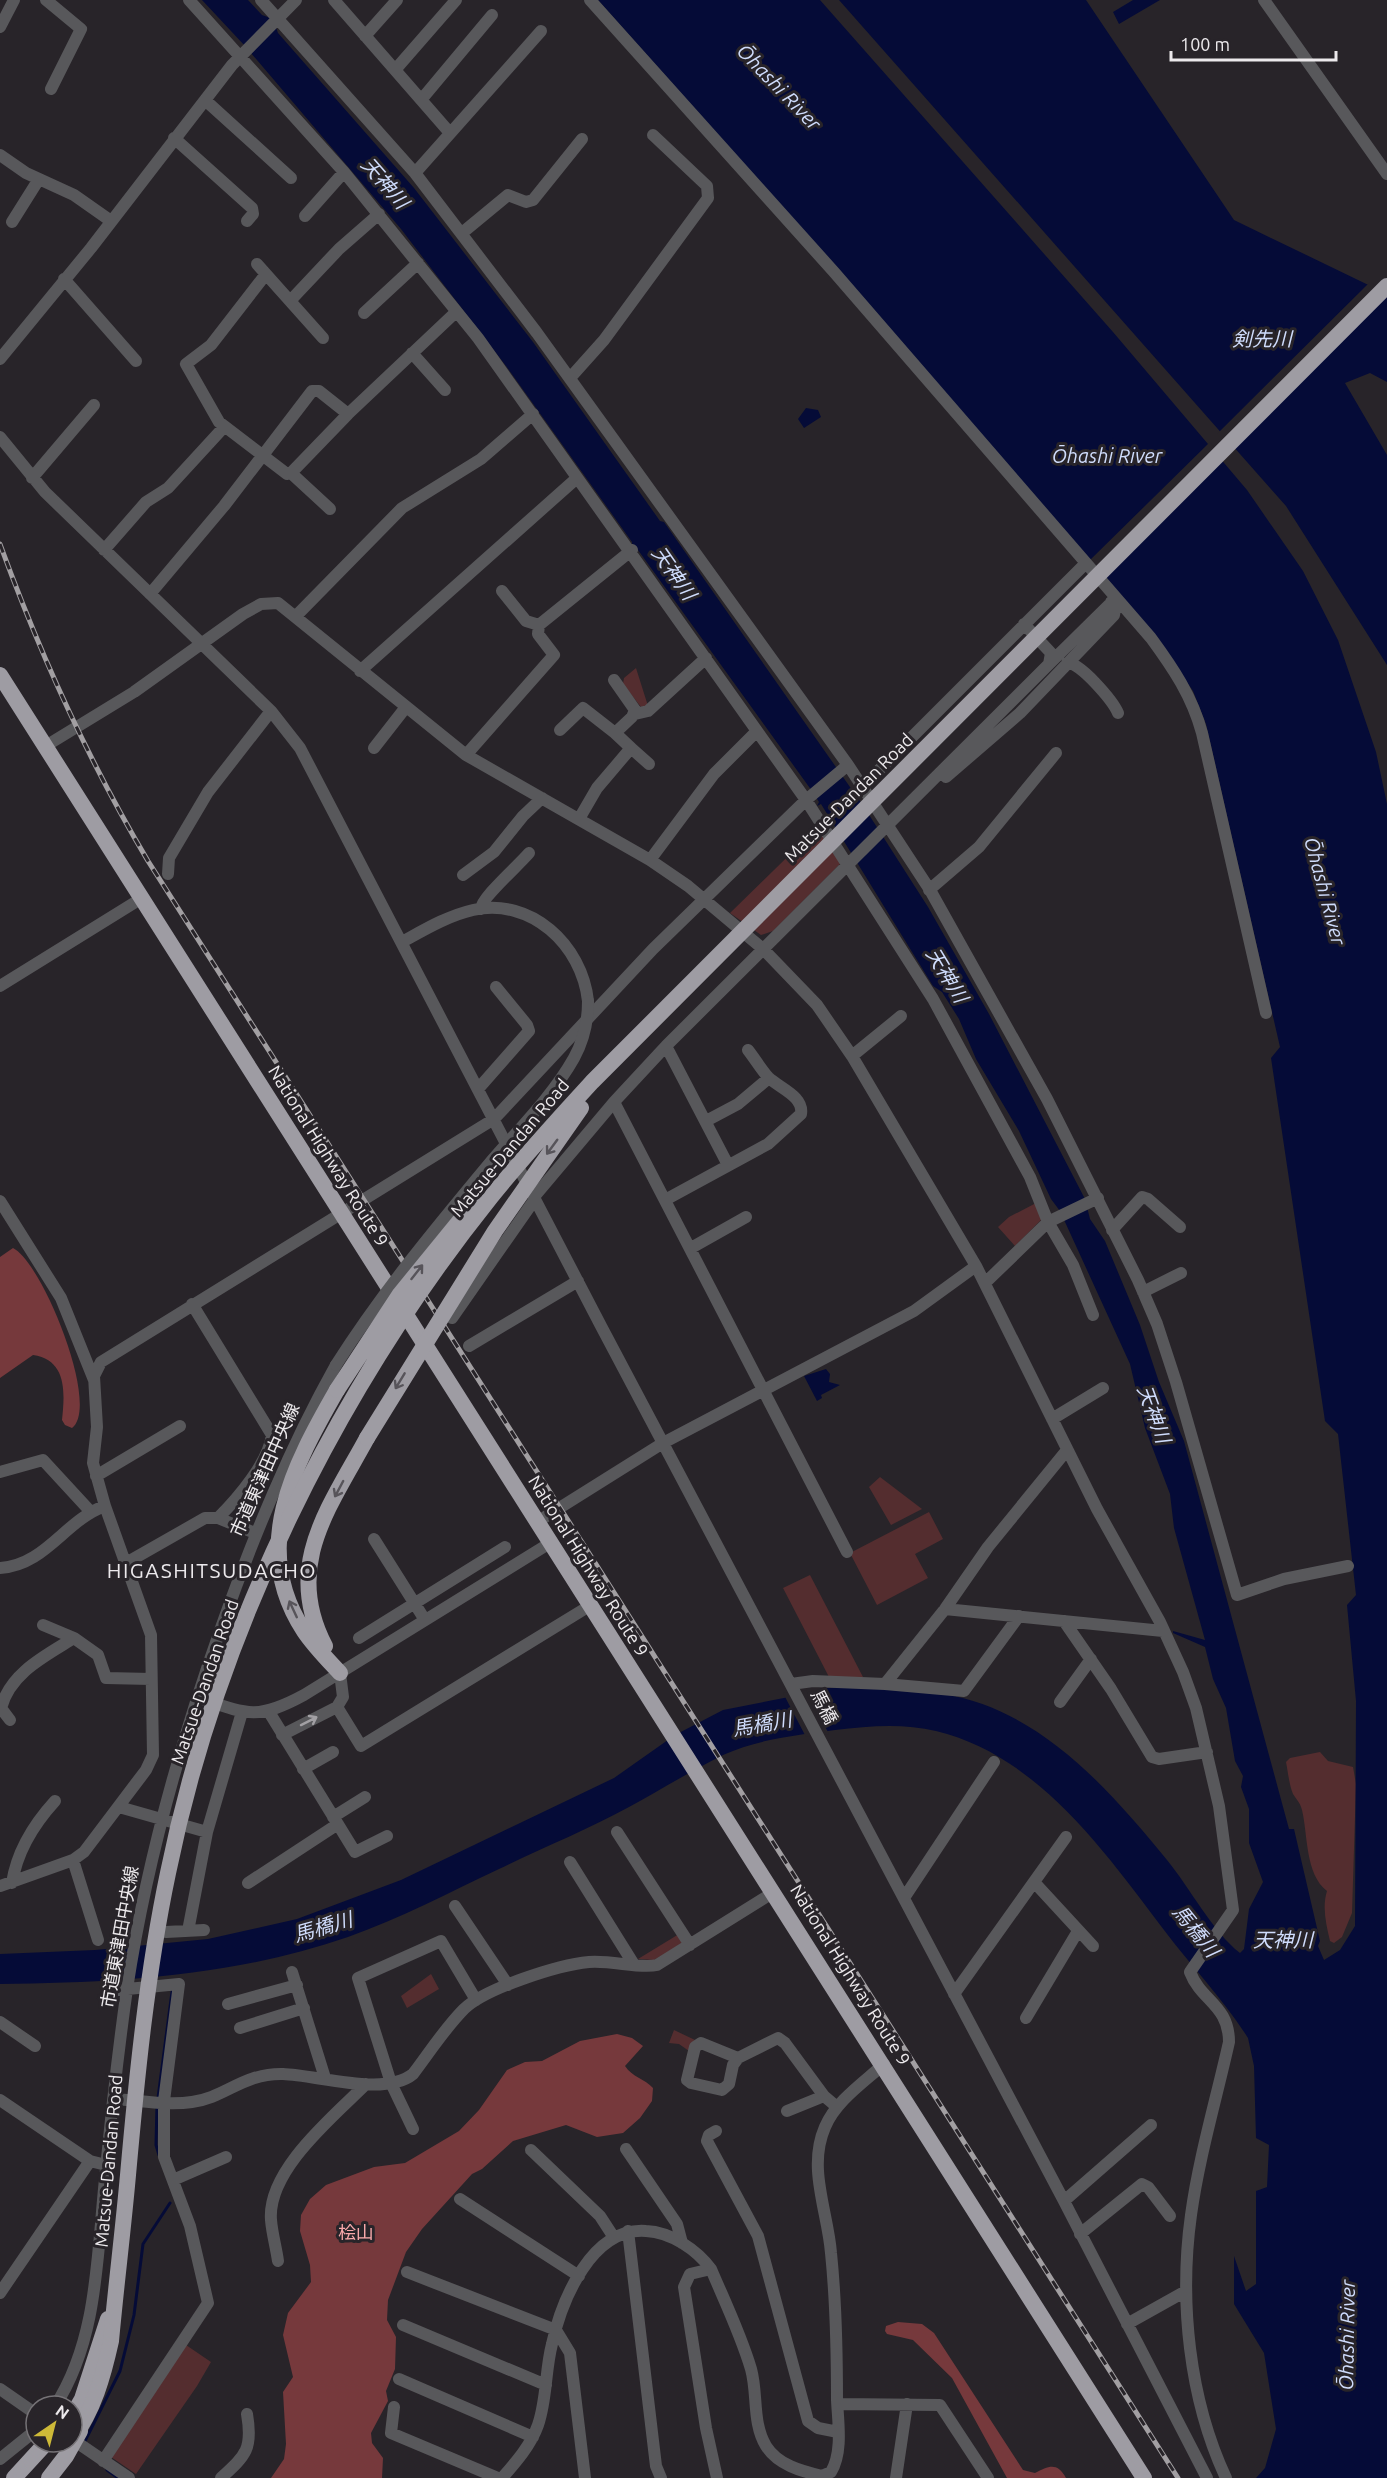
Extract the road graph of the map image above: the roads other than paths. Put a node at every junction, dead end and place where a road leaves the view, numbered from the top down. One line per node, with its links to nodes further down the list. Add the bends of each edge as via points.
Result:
1 (14, 0): 13 (street)
2 (46, 0): 18 (street, via 81,29)
3 (189, 0): 16 (street)
4 (261, 0): 12 (street)
5 (296, 0): 12 (street)
6 (334, 0): 15 (street)
7 (396, 0): 15 (street)
8 (456, 0): 17 (street)
9 (590, 0): 63 (street, via 842,281)
10 (1264, 0): 28 (street)
11 (492, 15): 20 (street)
12 (277, 21): 16 (street); 27 (street)
13 (0, 27)
14 (541, 31): 21 (street)
15 (365, 36): 17 (street)
16 (242, 54): 19 (street); 26 (street)
17 (395, 69): 20 (street)
18 (51, 89)
19 (205, 100): 23 (street); 29 (street)
20 (421, 100): 21 (street)
21 (450, 134): 27 (street)
22 (653, 135): 49 (street, via 707,186 708,198 604,340)
23 (174, 138): 33 (street); 34 (street, via 252,208 253,214)
24 (582, 139): 36 (street, via 533,200 526,202 508,195)
25 (0, 155): 30 (street)
26 (344, 172): 31 (street); 32 (street)
27 (414, 173): 36 (street)
28 (1387, 174)
29 (291, 178)
30 (39, 179): 33 (street, via 74,195); 35 (street)
31 (379, 214): 37 (street); 42 (street)
32 (305, 216)
33 (111, 221): 40 (street)
34 (247, 221)
35 (12, 222)
36 (462, 234): 49 (street)
37 (418, 263): 43 (street); 44 (street)
38 (257, 264): 39 (street)
39 (266, 274): 42 (street); 54 (street, via 211,345 186,364)
40 (64, 279): 47 (street); 48 (street)
41 (1387, 286): 112 (highway, Matsue-Dandan Road, bridge)
42 (290, 301): 45 (street)
43 (456, 312): 46 (street); 53 (street)
44 (364, 313)
45 (323, 338)
46 (412, 353): 50 (street); 52 (street)
47 (0, 359)
48 (136, 361)
49 (570, 378): 90 (street)
50 (445, 390)
51 (94, 405): 58 (street)
52 (348, 414): 56 (street, via 313,390); 57 (street)
53 (533, 414): 59 (street); 67 (street, via 481,459 402,508)
54 (224, 427): 56 (street); 61 (street, via 168,488 146,502)
55 (0, 437): 58 (street, 馬橋)
56 (263, 456): 57 (street); 65 (street)
57 (291, 473): 60 (street)
58 (32, 478): 61 (street, 馬橋)
59 (577, 478): 62 (street); 74 (street)
60 (330, 509)
61 (104, 550): 65 (street, 馬橋)
62 (630, 551): 69 (street); 71 (street)
63 (1085, 564): 66 (street); 68 (street)
64 (502, 591): 69 (street, via 526,621)
65 (150, 594): 70 (street, 馬橋)
66 (1113, 600): 72 (street, via 1114,615); 73 (street); 110 (street, via 1172,667 1196,710)
67 (295, 617): 70 (street, via 278,603 267,603 243,614); 74 (street)
68 (1024, 624): 73 (street, via 1051,653); 92 (street)
69 (539, 625): 88 (street, via 538,634 554,655)
70 (202, 643): 78 (street, 馬橋); 84 (street, via 134,692)
71 (706, 658): 80 (street, via 648,711); 82 (street)
72 (1067, 663): 79 (street, via 1076,664); 91 (street, via 1020,712 948,776)
73 (1047, 666): 91 (street)
74 (360, 671): 77 (street)
75 (0, 675): 84 (highway, National Highway Route 9)
76 (614, 680): 80 (street, via 634,706)
77 (406, 707): 85 (street); 88 (street)
78 (271, 711): 100 (street, via 208,792 170,858); 106 (street, 馬橋, via 300,748)
79 (1118, 713)
80 (634, 714): 83 (street)
81 (560, 730): 83 (street, via 583,708)
82 (757, 731): 94 (street); 98 (street, via 714,774)
83 (615, 732): 86 (street)
84 (44, 747): 103 (highway, National Highway Route 9)
85 (374, 748)
86 (631, 748): 89 (street); 95 (street, via 597,788)
87 (1056, 753): 102 (street, via 979,847)
88 (466, 755): 93 (street)
89 (649, 764)
90 (845, 767): 92 (street); 94 (street)
91 (940, 773): 96 (street)
92 (862, 787): 96 (street)
93 (542, 798): 95 (street); 101 (street, via 494,852)
94 (808, 798): 99 (street); 104 (street)
95 (579, 819): 98 (street)
96 (886, 827): 99 (street); 102 (street)
97 (529, 853): 105 (street, via 484,898)
98 (650, 860): 104 (street)
99 (850, 863): 107 (street); 130 (street, via 933,999)
100 (168, 874)
101 (463, 875)
102 (929, 890): 124 (street, via 1000,1012)
103 (142, 898): 108 (street); 127 (highway, National Highway Route 9)
104 (705, 899): 107 (street); 119 (street, via 575,1030)
105 (481, 909): 106 (street, 市道東津田中央線, via 454,916); 156 (street, 市道東津田中央線, bridge, via 524,915 556,934 577,962 588,1001 583,1036 573,1060 552,1090 404,1266 368,1316 336,1365 292,1447)
106 (402, 942): 117 (street, 馬橋)
107 (764, 949): 113 (street); 115 (street, via 817,1005)
108 (0, 986)
109 (496, 987): 117 (street, via 529,1031)
110 (1266, 1013)
111 (901, 1016): 115 (street)
112 (653, 1019): 123 (highway, Matsue-Dandan Road, bridge, via 533,1146); 177 (highway, one-way to 177, bridge, via 534,1172 367,1438 322,1524 308,1567 307,1597 310,1612)
113 (666, 1046): 118 (street); 120 (street)
114 (748, 1050): 116 (street)
115 (852, 1056): 134 (street)
116 (769, 1078): 120 (street, via 738,1104); 121 (street, via 795,1098 801,1114 768,1144)
117 (478, 1089): 119 (street, 馬橋)
118 (614, 1102): 122 (street); 125 (street)
119 (494, 1119): 122 (street, 馬橋); 127 (street)
120 (706, 1121): 121 (street)
121 (728, 1165): 125 (street)
122 (535, 1198): 136 (street, 馬橋); 141 (street)
123 (489, 1199): 177 (highway, one-way to 123, bridge, via 312,1642 282,1581 278,1551 287,1492 310,1438 380,1322 470,1208); 263 (highway, Matsue-Dandan Road, bridge, via 397,1328 333,1433 274,1553 224,1678 185,1803 155,1938 135,2081)
124 (1097, 1199): 130 (street); 132 (street)
125 (665, 1200): 133 (street)
126 (0, 1201): 129 (street)
127 (340, 1212): 139 (street); 155 (highway, National Highway Route 9)
128 (746, 1217): 133 (street)
129 (5, 1220): 143 (street, via 61,1298)
130 (1050, 1221): 137 (street); 140 (street)
131 (1180, 1227): 132 (street, via 1142,1197)
132 (1112, 1230): 138 (street)
133 (691, 1248): 145 (street)
134 (976, 1266): 137 (street); 145 (street, via 914,1311)
135 (1181, 1273): 138 (street)
136 (578, 1281): 142 (street); 148 (street, 馬橋)
137 (985, 1283): 146 (street)
138 (1143, 1292): 162 (street, via 1176,1382 1237,1596 1284,1579)
139 (192, 1304): 143 (street, via 104,1359); 154 (street, via 272,1435 270,1446 238,1497)
140 (1093, 1316)
141 (452, 1318)
142 (469, 1346)
143 (94, 1380): 151 (street)
144 (1103, 1388): 146 (street)
145 (765, 1390): 148 (street); 160 (street)
146 (1052, 1419): 149 (street)
147 (180, 1426): 151 (street)
148 (663, 1443): 155 (street); 180 (street, 馬橋)
149 (1067, 1450): 168 (street, via 988,1547); 173 (street)
150 (0, 1473): 153 (street, via 43,1460)
151 (96, 1476): 152 (street)
152 (105, 1506): 153 (street); 161 (street)
153 (90, 1511): 163 (street, via 33,1559)
154 (218, 1518): 156 (street); 161 (street, via 205,1518)
155 (537, 1522): 158 (highway, National Highway Route 9)
156 (255, 1533): 181 (street, 市道東津田中央線)
157 (374, 1539): 166 (street)
158 (550, 1543): 165 (street); 167 (highway, National Highway Route 9)
159 (505, 1547): 164 (street)
160 (847, 1552)
161 (126, 1563): 178 (street, via 151,1635)
162 (1348, 1566)
163 (0, 1568)
164 (448, 1582): 165 (street); 166 (street)
165 (459, 1599): 170 (street)
166 (414, 1604): 170 (street); 175 (street)
167 (591, 1605): 183 (street, via 361,1746); 206 (highway, National Highway Route 9)
168 (945, 1609): 169 (street); 179 (street)
169 (1019, 1616): 171 (street); 179 (street, via 964,1691)
170 (425, 1620): 177 (street)
171 (1064, 1621): 173 (street); 176 (street)
172 (43, 1625): 174 (street)
173 (1163, 1631): 189 (street, via 1191,1691)
174 (74, 1638): 178 (street, via 99,1655 106,1678); 186 (street, via 18,1678 1,1708)
175 (359, 1638)
176 (1091, 1659): 182 (street); 189 (street, via 1152,1757)
177 (340, 1673): 183 (street, via 343,1697); 185 (street)
178 (151, 1679): 194 (street, via 153,1755)
179 (885, 1684): 180 (street, via 813,1681)
180 (793, 1687): 207 (street, 馬橋)
181 (196, 1697): 184 (street); 195 (street, 市道東津田中央線)
182 (1060, 1702)
183 (337, 1707): 187 (street, one-way to 183)
184 (242, 1712): 185 (street); 197 (street)
185 (269, 1712): 187 (street)
186 (10, 1720)
187 (282, 1735): 191 (street)
188 (333, 1752): 191 (street)
189 (1207, 1752): 261 (street, via 1233,1907 1231,1917 1191,1970 1192,1977 1223,2013 1229,2042 1195,2189)
190 (994, 1762): 207 (street)
191 (303, 1769): 196 (street)
192 (365, 1797): 196 (street)
193 (55, 1801): 205 (street, via 33,1825)
194 (119, 1807): 195 (street); 201 (street, via 95,1840)
195 (161, 1820): 197 (street); 221 (street, 市道東津田中央線)
196 (335, 1820): 199 (street, via 355,1852); 204 (street)
197 (207, 1832): 210 (street)
198 (617, 1832): 214 (street)
199 (387, 1836)
200 (1066, 1837): 203 (street)
201 (74, 1860): 205 (street); 213 (street)
202 (570, 1862): 216 (street)
203 (1034, 1882): 211 (street); 222 (street)
204 (248, 1883)
205 (6, 1885)
206 (774, 1892): 214 (street); 231 (highway, National Highway Route 9)
207 (904, 1898): 222 (street, 馬橋)
208 (455, 1906): 219 (street)
209 (204, 1930): 210 (street)
210 (188, 1931): 212 (street)
211 (1078, 1931): 215 (street); 226 (street)
212 (166, 1932)
213 (98, 1940)
214 (690, 1945): 216 (street, via 657,1965)
215 (1092, 1946)
216 (633, 1963): 219 (street, via 586,1962)
217 (292, 1972): 218 (street)
218 (297, 1985): 224 (street); 225 (street)
219 (508, 1985): 223 (street)
220 (107, 1991): 221 (street)
221 (127, 1991): 236 (street, 市道東津田中央線); 238 (street, via 179,1984)
222 (954, 1994): 251 (street, 馬橋)
223 (476, 2000): 233 (street, via 463,2010 413,2074); 233 (street, via 441,1941 358,1977)
224 (228, 2004)
225 (304, 2008): 228 (street); 232 (street)
226 (1026, 2018)
227 (0, 2022): 229 (street)
228 (240, 2028)
229 (35, 2046)
230 (738, 2058): 230 (street, via 729,2084 722,2090 687,2080 695,2047 701,2043); 235 (street, via 771,2040 782,2040)
231 (884, 2064): 239 (street); 303 (highway, National Highway Route 9)
232 (325, 2078): 234 (street); 238 (street, via 253,2076 192,2102)
233 (391, 2083): 234 (street); 242 (street)
234 (366, 2084): 257 (street, via 309,2142 277,2185 271,2219)
235 (824, 2096): 239 (street); 240 (street)
236 (114, 2098): 238 (street); 248 (street, 市道東津田中央線)
237 (0, 2100): 247 (street)
238 (164, 2101): 249 (street, via 164,2157)
239 (837, 2107): 274 (street, via 821,2136 817,2164 830,2234 837,2318)
240 (787, 2110)
241 (1151, 2125): 251 (street)
242 (413, 2129)
243 (716, 2132): 280 (street, via 707,2141 758,2236 808,2421 818,2428)
244 (626, 2149): 256 (street, via 677,2224)
245 (531, 2150): 255 (street, via 600,2216)
246 (226, 2157): 249 (street)
247 (90, 2161): 248 (street); 262 (street)
248 (106, 2165): 271 (street, 市道東津田中央線, via 94,2289 85,2338 74,2374)
249 (173, 2180): 289 (street, via 190,2226 208,2303)
250 (460, 2199): 260 (street)
251 (1064, 2201): 254 (street, 馬橋)
252 (1170, 2216): 254 (street, via 1142,2184)
253 (628, 2231): 255 (street); 256 (street, via 659,2232); 299 (street, via 656,2466)
254 (1080, 2234): 265 (street, 馬橋)
255 (613, 2236): 260 (street)
256 (682, 2243): 258 (street, via 706,2261)
257 (279, 2261)
258 (711, 2270): 290 (street, via 750,2367 760,2433 767,2447 787,2464); 300 (street, via 690,2274 684,2287)
259 (407, 2272): 266 (street)
260 (579, 2276): 266 (street)
261 (1186, 2290): 265 (street); 305 (street, via 1191,2352 1202,2412)
262 (0, 2293)
263 (115, 2293): 267 (highway, bridge); 278 (highway, bridge, via 102,2383)
264 (403, 2325): 269 (street)
265 (1127, 2325): 304 (street, 馬橋)
266 (556, 2330): 269 (street); 298 (street, via 570,2353)
267 (101, 2344): 272 (highway); 273 (highway)
268 (399, 2379): 281 (street)
269 (546, 2385): 281 (street)
270 (0, 2389): 276 (street)
271 (62, 2394)
272 (77, 2394)
273 (84, 2394)
274 (837, 2404): 275 (street); 280 (street)
275 (907, 2404): 301 (street); 302 (street, via 940,2405)
276 (24, 2406)
277 (394, 2407): 297 (street, via 389,2439)
278 (84, 2410)
279 (247, 2414): 296 (street, via 250,2431 244,2456)
280 (838, 2432): 290 (street, via 834,2467)
281 (533, 2437): 297 (street)
282 (24, 2440): 288 (street)
283 (84, 2449): 289 (street)
284 (36, 2454): 291 (highway)
285 (47, 2454): 292 (highway)
286 (60, 2454): 293 (highway)
287 (67, 2454): 294 (highway, bridge)
288 (0, 2459)
289 (103, 2461): 295 (street)
290 (822, 2477)
291 (14, 2478)
292 (28, 2478)
293 (42, 2478)
294 (49, 2478)
295 (129, 2478)
296 (221, 2478)
297 (502, 2478)
298 (585, 2478)
299 (661, 2478)
300 (717, 2478)
301 (896, 2478)
302 (988, 2478)
303 (1144, 2478)
304 (1207, 2478)
305 (1226, 2478)

